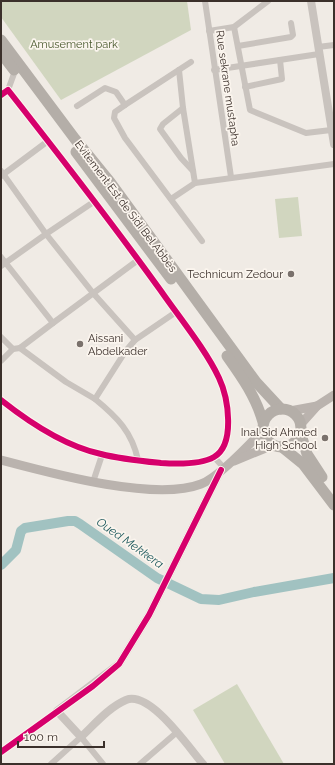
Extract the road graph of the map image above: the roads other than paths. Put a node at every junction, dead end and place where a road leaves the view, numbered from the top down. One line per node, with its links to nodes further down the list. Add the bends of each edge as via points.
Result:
1 (205, 1): 6 (street, Rue sekrane mustapha)
2 (268, 1): 5 (street)
3 (311, 1): 10 (street)
4 (291, 23): 9 (street, via 291,37)
5 (234, 27): 6 (street); 9 (street)
6 (209, 31): 16 (street, Rue sekrane mustapha)
7 (1, 40): 50 (highway, Evitement Est de Sidi Bel Abbès, via 110,182 256,382)
8 (334, 44): 10 (street)
9 (238, 46): 14 (street)
10 (319, 50): 12 (street); 24 (street)
11 (1, 53): 17 (highway, Evitement Est de Sidi Bel Abbès)
12 (280, 60): 14 (street); 18 (street, via 282,79)
13 (191, 62): 15 (street)
14 (241, 66): 16 (street); 18 (street)
15 (179, 70): 21 (street); 23 (street)
16 (214, 70): 30 (street, Rue sekrane mustapha)
17 (15, 71): 19 (street); 51 (highway, Evitement Est de Sidi Bel Abbès, via 243,379 257,402)
18 (245, 87): 24 (street, via 249,108 252,111 306,133)
19 (8, 90): 20 (street); 25 (street)
20 (1, 95)
21 (124, 105): 22 (street, via 116,92 105,88); 32 (street, via 114,115 116,126)
22 (77, 106)
23 (183, 108): 28 (street); 28 (street, via 160,129 180,158)
24 (331, 130): 26 (street)
25 (48, 141): 29 (street); 33 (street)
26 (334, 144)
27 (334, 164): 30 (street)
28 (193, 170): 31 (street)
29 (2, 174): 34 (street)
30 (231, 177): 31 (street)
31 (195, 183): 32 (street)
32 (171, 199): 35 (street)
33 (95, 201): 34 (street); 37 (street)
34 (46, 234): 38 (street); 39 (street)
35 (202, 241)
36 (1, 257): 38 (street)
37 (138, 260): 39 (street); 40 (street)
38 (3, 265): 41 (street)
39 (93, 293): 41 (street); 43 (street)
40 (176, 312): 43 (street); 55 (street, via 219,378 227,402 229,418 225,444)
41 (53, 323): 44 (street)
42 (1, 337): 44 (street)
43 (135, 340): 47 (street, via 124,352)
44 (17, 349): 45 (street); 47 (street)
45 (1, 361)
46 (334, 395): 49 (main road)
47 (95, 399): 57 (street, via 108,409 129,435)
48 (1, 400): 54 (street, via 52,434)
49 (317, 406): 50 (main road); 52 (main road)
50 (286, 410): 51 (highway, via 272,411); 52 (highway, via 298,418)
51 (263, 426): 53 (highway, via 267,440); 58 (main road)
52 (300, 428): 53 (highway, via 294,442); 60 (highway, via 307,454)
53 (278, 446): 58 (main road); 61 (highway, via 303,464)
54 (102, 455): 57 (street); 59 (street)
55 (214, 457): 57 (street, via 189,463); 58 (street)
56 (1, 460): 59 (main road)
57 (138, 460)
58 (225, 467): 59 (main road, via 203,483 182,488 152,489); 62 (street, via 152,608 119,664)
59 (93, 482)
60 (334, 493)
61 (334, 505)
62 (57, 711): 64 (street); 65 (street)
63 (176, 733): 64 (street, via 152,706 132,698 107,714); 68 (street); 69 (street)
64 (81, 737): 66 (street); 67 (street)
65 (1, 752)
66 (51, 764)
67 (103, 764)
68 (140, 764)
69 (203, 764)

